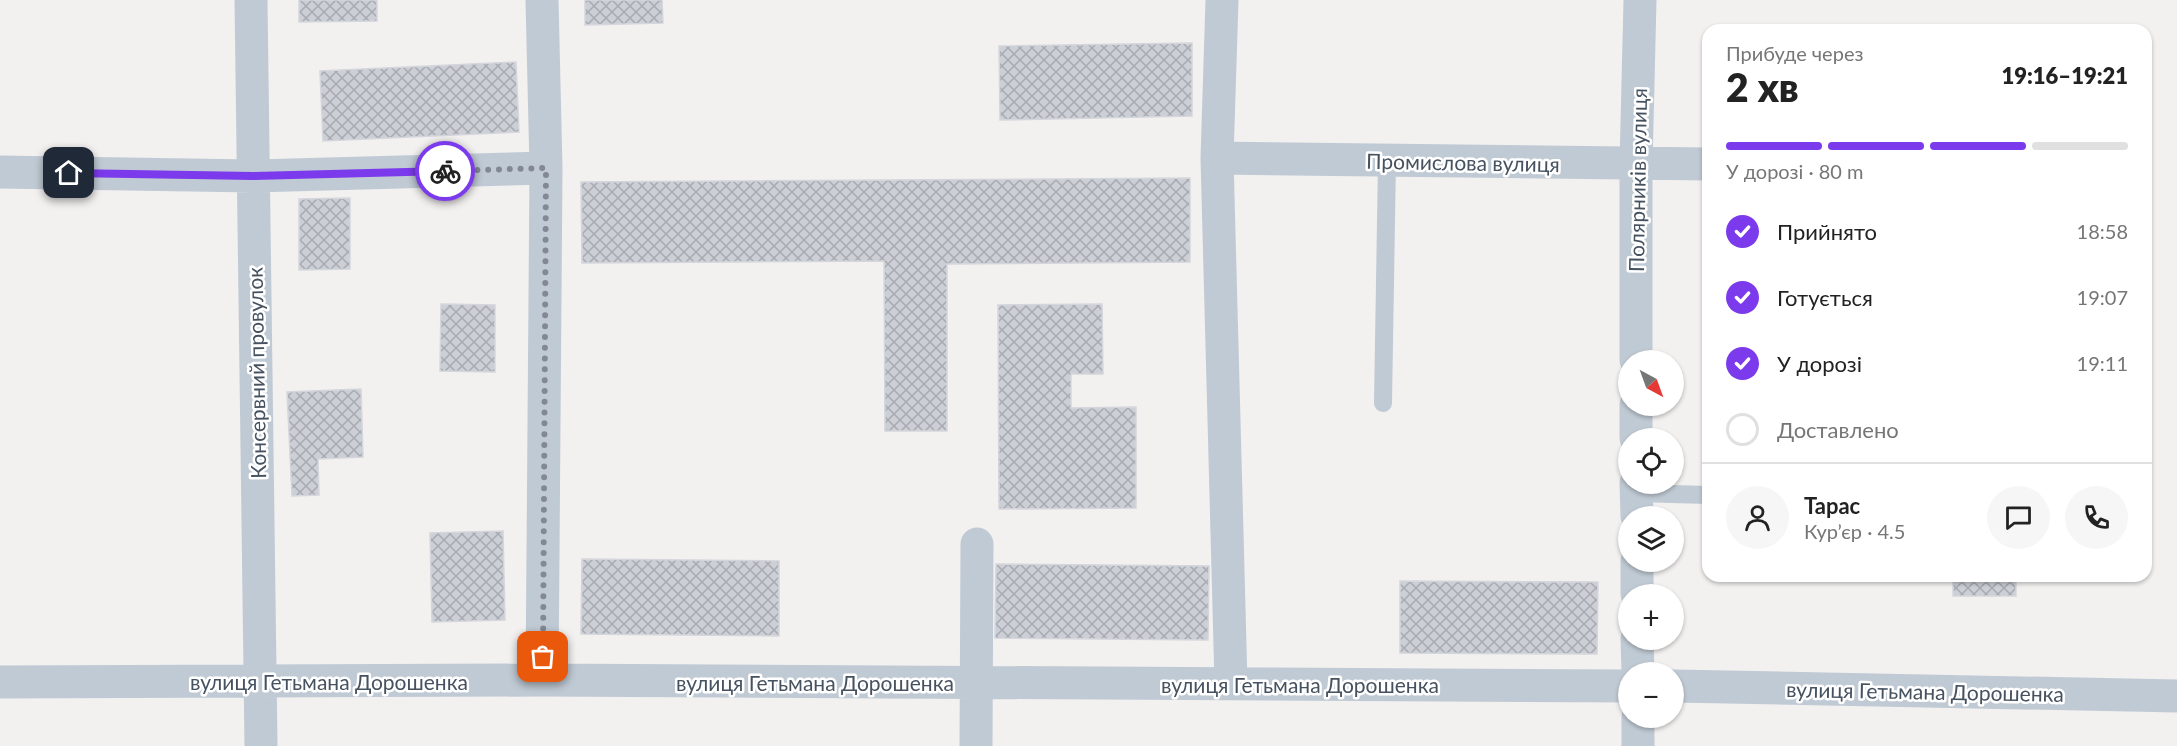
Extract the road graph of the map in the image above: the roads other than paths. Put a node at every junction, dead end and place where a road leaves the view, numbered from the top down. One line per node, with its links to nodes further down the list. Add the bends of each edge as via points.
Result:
1 (251, 0): 11 (street, Консервний провулок)
2 (542, 0): 9 (street)
3 (1222, 0): 5 (street)
4 (1640, 0): 8 (street, Полярників вулиця)
5 (1217, 158): 6 (street, Промислова вулиця); 21 (street)
6 (1387, 161): 8 (street, Промислова вулиця); 13 (lane)
7 (1702, 164): 8 (street, Промислова вулиця)
8 (1636, 165): 12 (street, Полярників вулиця)
9 (546, 168): 11 (street); 17 (street)
10 (0, 172): 11 (street)
11 (253, 176): 18 (street, Консервний провулок)
12 (1636, 350)
13 (1383, 403)
14 (1702, 495): 15 (lane)
15 (1636, 497)
16 (977, 544): 20 (street)
17 (543, 680): 18 (street, вулиця Гетьмана Дорошенка); 20 (street, вулиця Гетьмана Дорошенка)
18 (260, 681): 19 (street, вулиця Гетьмана Дорошенка); 26 (street, Консервний провулок)
19 (0, 682)
20 (976, 683): 21 (street, вулиця Гетьмана Дорошенка); 27 (street)
21 (1231, 683): 22 (street, вулиця Гетьмана Дорошенка)
22 (1618, 686)
23 (1684, 686): 24 (street, вулиця Гетьмана Дорошенка)
24 (2177, 696)
25 (1638, 728): 28 (street)
26 (261, 746)
27 (976, 746)
28 (1638, 746)

